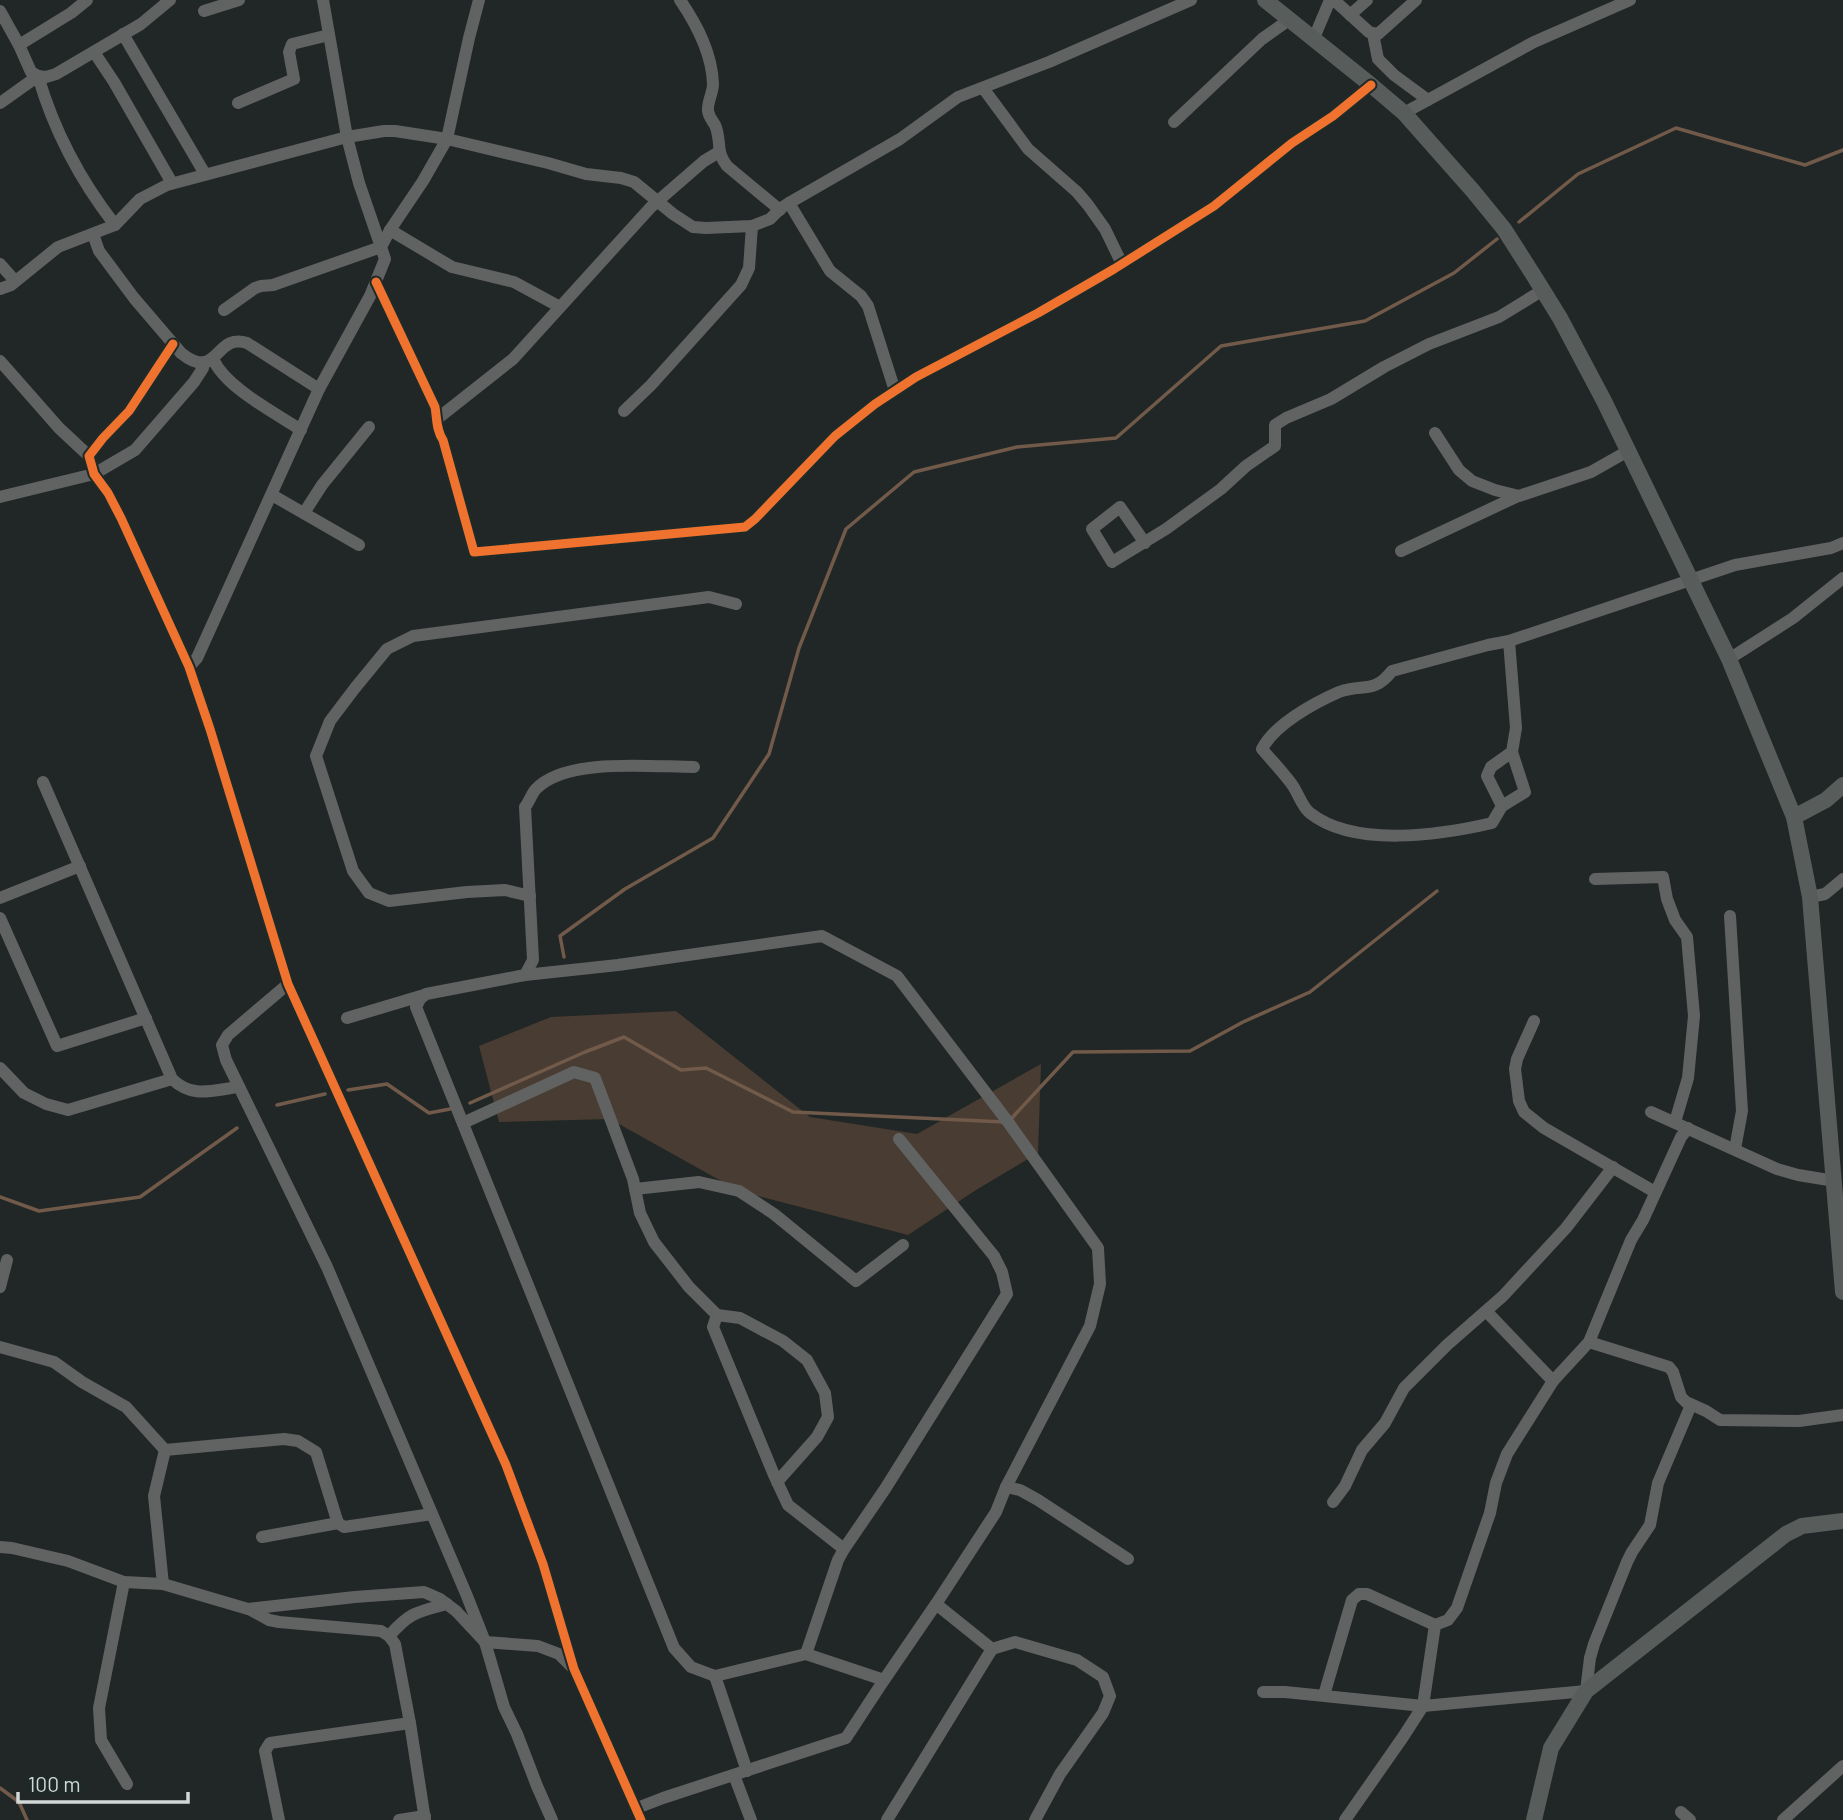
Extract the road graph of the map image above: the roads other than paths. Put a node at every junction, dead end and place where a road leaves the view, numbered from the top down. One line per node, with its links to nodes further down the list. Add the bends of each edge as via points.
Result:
1 (87, 0): 22 (street)
2 (170, 0): 18 (street)
3 (239, 0): 14 (street)
4 (323, 0): 20 (street)
5 (480, 0): 33 (street)
6 (680, 0): 34 (street, via 704,43 713,87 708,108)
7 (1191, 0): 26 (street)
8 (1265, 0): 16 (main road)
9 (1332, 0): 15 (street); 21 (street)
10 (1367, 0): 15 (street)
11 (1416, 0): 19 (street)
12 (1630, 0): 27 (street, via 1534,42)
13 (0, 11): 17 (street)
14 (204, 11)
15 (1350, 15): 19 (street)
16 (1290, 19): 21 (main road); 31 (street, via 1262,39)
17 (4, 26): 22 (street)
18 (123, 34): 23 (street); 35 (street)
19 (1373, 34): 27 (street, via 1378,59)
20 (329, 36): 29 (street, via 292,44 289,51 295,77); 32 (street)
21 (1314, 38): 25 (main road)
22 (19, 45): 24 (street, via 31,72)
23 (94, 51): 24 (street, via 56,74); 36 (street)
24 (38, 76): 28 (street); 39 (street, via 64,145)
25 (1371, 85): 30 (main road); 44 (street, via 1214,206)
26 (983, 88): 38 (street, via 951,101 900,139); 44 (street, via 1028,149 1088,205)
27 (1428, 100): 30 (street)
28 (0, 103)
29 (238, 103)
30 (1404, 113): 48 (main road, via 1504,229)
31 (1174, 122)
32 (347, 137): 33 (street, via 395,131); 35 (street); 43 (street)
33 (447, 139): 37 (street, via 586,174 634,181); 41 (street)
34 (719, 152): 37 (street); 38 (street, via 727,166)
35 (205, 174): 36 (street)
36 (172, 183): 39 (street, via 140,198)
37 (657, 200): 40 (street, via 693,227); 49 (street)
38 (784, 206): 40 (street, via 770,219); 55 (street, via 831,271 868,306)
39 (115, 225): 42 (street)
40 (752, 226): 56 (street, via 748,268 741,285)
41 (390, 230): 43 (street); 49 (street, via 452,267 514,282)
42 (93, 234): 45 (street); 51 (street, via 99,251)
43 (381, 247): 46 (street, via 385,259); 50 (street, via 254,288)
44 (1122, 264): 55 (street)
45 (7, 272): 47 (street)
46 (376, 282): 54 (street); 57 (street)
47 (1, 289)
48 (1543, 290): 61 (main road); 68 (street, via 1499,317 1429,344 1331,399 1286,418 1275,425 1275,446)
49 (559, 307): 57 (street, via 513,359)
50 (224, 310)
51 (173, 344): 52 (street, via 190,361 200,364); 62 (street, via 128,411)
52 (209, 360): 54 (street, via 238,340); 59 (street, via 234,386); 63 (street, via 135,450)
53 (0, 361): 62 (street)
54 (319, 389): 59 (street)
55 (895, 391): 57 (street, via 835,436 745,527 474,552)
56 (624, 411)
57 (437, 419)
58 (369, 427): 67 (street)
59 (301, 430): 64 (street)
60 (1435, 433): 65 (street, via 1459,470 1472,481)
61 (1628, 451): 65 (street, via 1591,472); 73 (main road)
62 (89, 456): 63 (street)
63 (94, 474): 66 (street); 77 (street, via 117,510)
64 (272, 495): 67 (street); 77 (street, via 197,659)
65 (1519, 496): 71 (street)
66 (0, 497)
67 (304, 513): 70 (street)
68 (1145, 542): 68 (street, via 1112,562 1092,528 1121,507)
69 (1843, 542): 73 (street, via 1735,565)
70 (359, 545)
71 (1401, 551)
72 (1843, 578): 76 (street, via 1793,618)
73 (1690, 580): 75 (street); 76 (main road)
74 (736, 604): 87 (street, via 709,597 413,636 387,649 330,720 316,757 353,871 369,893 389,901 505,890)
75 (1509, 641): 78 (street, via 1516,728); 82 (street, via 1392,671 1384,682 1370,688 1342,691 1290,720 1268,737 1262,749 1293,786 1307,812 1333,827 1387,837 1465,829 1492,824)
76 (1729, 659): 83 (main road)
77 (189, 667): 93 (street)
78 (1512, 752): 82 (street, via 1525,792); 82 (street, via 1491,767 1487,776)
79 (694, 767): 87 (street, via 589,767 558,774 536,789 525,807)
80 (43, 782): 84 (street)
81 (1843, 785): 83 (main road)
82 (1502, 806)
83 (1794, 817): 88 (main road)
84 (80, 866): 89 (street); 95 (street)
85 (1595, 879): 102 (street, via 1663,877 1675,920 1687,937 1693,1033 1688,1078)
86 (1843, 879): 88 (street, via 1825,894)
87 (530, 896): 92 (street, via 533,960)
88 (1810, 897): 107 (main road)
89 (0, 898)
90 (1730, 916): 106 (street, via 1742,1111)
91 (0, 918): 95 (street, via 57,1046)
92 (525, 975): 94 (street); 125 (street, via 822,936 897,976 1098,1248 1100,1284 1090,1326)
93 (288, 984): 100 (street, via 222,1045); 144 (street, via 506,1465 543,1564)
94 (426, 994): 96 (street); 103 (street, via 416,1007)
95 (146, 1018): 99 (street)
96 (347, 1018)
97 (1534, 1021): 108 (street, via 1515,1069 1524,1112)
98 (0, 1068): 99 (street, via 24,1093 68,1110)
99 (172, 1079): 100 (street, via 194,1092)
100 (239, 1087): 127 (street, via 327,1267)
101 (1651, 1112): 102 (street)
102 (1675, 1122): 104 (street)
103 (463, 1123): 110 (street, via 574,1072 596,1079); 145 (street, via 674,1648 691,1667)
104 (1688, 1128): 106 (street); 111 (street)
105 (899, 1139): 132 (street, via 994,1256 1007,1294)
106 (1735, 1149): 109 (street, via 1788,1173)
107 (1838, 1163): 109 (main road)
108 (1612, 1167): 111 (street); 116 (street, via 1566,1228)
109 (1835, 1181): 115 (main road)
110 (635, 1189): 112 (street, via 699,1182 739,1191 774,1213 856,1281); 117 (street, via 654,1242)
111 (1655, 1192): 118 (street)
112 (903, 1245)
113 (7, 1260): 114 (street)
114 (0, 1287)
115 (1843, 1292)
116 (1486, 1311): 120 (street); 126 (street, via 1404,1388)
117 (717, 1315): 124 (street, via 713,1327); 124 (street, via 740,1318 783,1340 807,1360 825,1393 828,1417 817,1437)
118 (1588, 1342): 120 (street); 121 (street, via 1669,1367 1681,1396)
119 (0, 1347): 123 (street, via 54,1362 126,1407)
120 (1553, 1381): 139 (street, via 1507,1454 1457,1608 1448,1620)
121 (1691, 1405): 122 (street, via 1725,1421 1799,1421); 147 (street, via 1658,1483 1650,1525 1627,1562 1594,1644)
122 (1843, 1415)
123 (165, 1450): 129 (street, via 299,1441 316,1452); 135 (street, via 154,1496)
124 (777, 1482): 132 (street, via 788,1505)
125 (1006, 1487): 133 (street, via 1038,1500); 137 (street, via 996,1512)
126 (1333, 1502)
127 (432, 1514): 129 (street, via 344,1527); 141 (street)
128 (1843, 1521): 147 (main road, via 1802,1526 1786,1534)
129 (338, 1523): 130 (street)
130 (262, 1536)
131 (0, 1547): 134 (street, via 68,1561)
132 (844, 1549): 143 (street)
133 (1128, 1559)
134 (124, 1581): 135 (street); 154 (street, via 99,1708 100,1740)
135 (163, 1584): 138 (street)
136 (447, 1604): 138 (street, via 424,1592); 140 (street, via 411,1615); 141 (street)
137 (936, 1604): 142 (street); 146 (street)
138 (248, 1609): 140 (street, via 279,1622 381,1631)
139 (1435, 1625): 149 (street, via 1359,1594 1352,1600); 150 (street)
140 (389, 1636): 151 (street, via 395,1644)
141 (485, 1642): 144 (street, via 538,1646 559,1654); 159 (street, via 504,1707)
142 (992, 1649): 161 (street); 162 (street, via 1015,1642 1077,1660 1103,1677 1110,1696)
143 (806, 1654): 145 (street); 146 (street)
144 (574, 1669): 155 (street)
145 (715, 1676): 153 (street)
146 (884, 1680): 153 (street, via 846,1738)
147 (1586, 1691): 150 (street); 164 (main road, via 1551,1748)
148 (1263, 1692): 149 (street)
149 (1324, 1695): 150 (street)
150 (1423, 1706): 163 (street)
151 (410, 1723): 156 (street); 157 (street, via 271,1744 265,1751)
152 (1843, 1766): 165 (street)
153 (741, 1773): 155 (street, via 663,1798); 160 (street)
154 (127, 1784)
155 (639, 1814)
156 (425, 1818): 158 (street)
157 (279, 1820)
158 (399, 1820)
159 (552, 1820)
160 (751, 1820)
161 (887, 1820)
162 (1035, 1820)
163 (1345, 1820)
164 (1534, 1820)
165 (1783, 1820)

